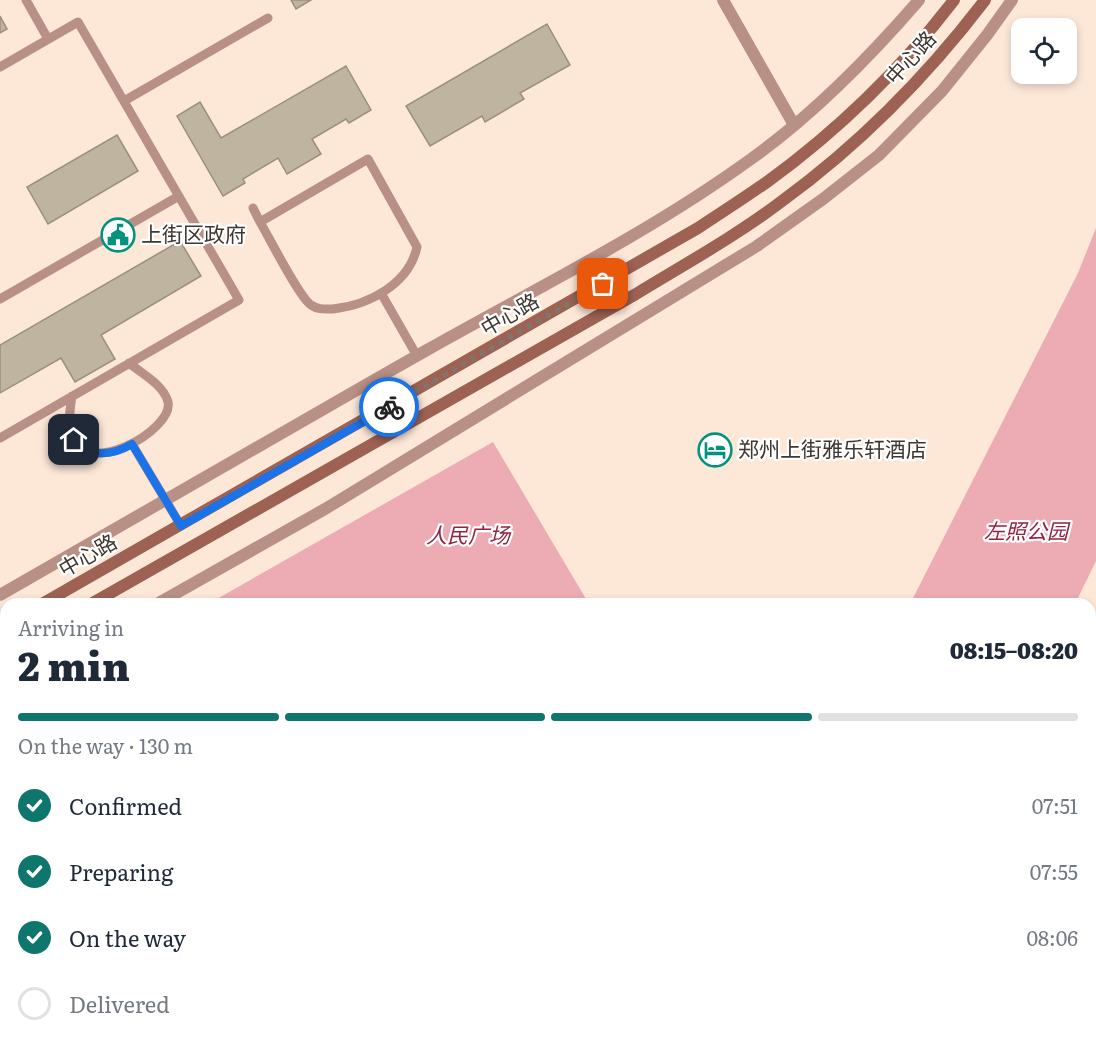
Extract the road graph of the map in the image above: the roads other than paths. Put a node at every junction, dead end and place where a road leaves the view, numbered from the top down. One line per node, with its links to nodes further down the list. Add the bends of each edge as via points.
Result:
1 (26, 0): 8 (lane)
2 (723, 0): 11 (street)
3 (919, 0): 11 (street, via 878,48)
4 (954, 0): 23 (main road, 中心路, via 898,67 812,147 767,182 698,228)
5 (985, 0): 26 (main road, 中心路, via 901,98 828,166 781,202 636,294)
6 (1012, 0): 27 (street, via 942,91 879,154 757,246 335,503)
7 (268, 18): 10 (lane)
8 (48, 39): 9 (lane); 10 (lane, via 78,22)
9 (0, 67)
10 (124, 101): 12 (lane)
11 (794, 125): 17 (street, via 683,204)
12 (179, 196): 16 (lane); 18 (lane, via 238,300)
13 (252, 208): 14 (lane)
14 (260, 222): 15 (lane, via 312,306 321,310 350,307); 15 (lane, via 368,159 417,247 408,269)
15 (381, 293): 17 (lane)
16 (0, 299)
17 (417, 356): 22 (street)
18 (129, 363): 19 (lane); 21 (lane, via 155,384 168,401 158,424)
19 (72, 396): 20 (lane); 21 (lane, via 69,419 78,446 85,451 104,453)
20 (0, 438)
21 (132, 444): 22 (lane)
22 (166, 500): 23 (lane); 24 (street)
23 (181, 526): 25 (main road, 中心路)
24 (0, 595)
25 (53, 598)
26 (102, 598)
27 (169, 598)

